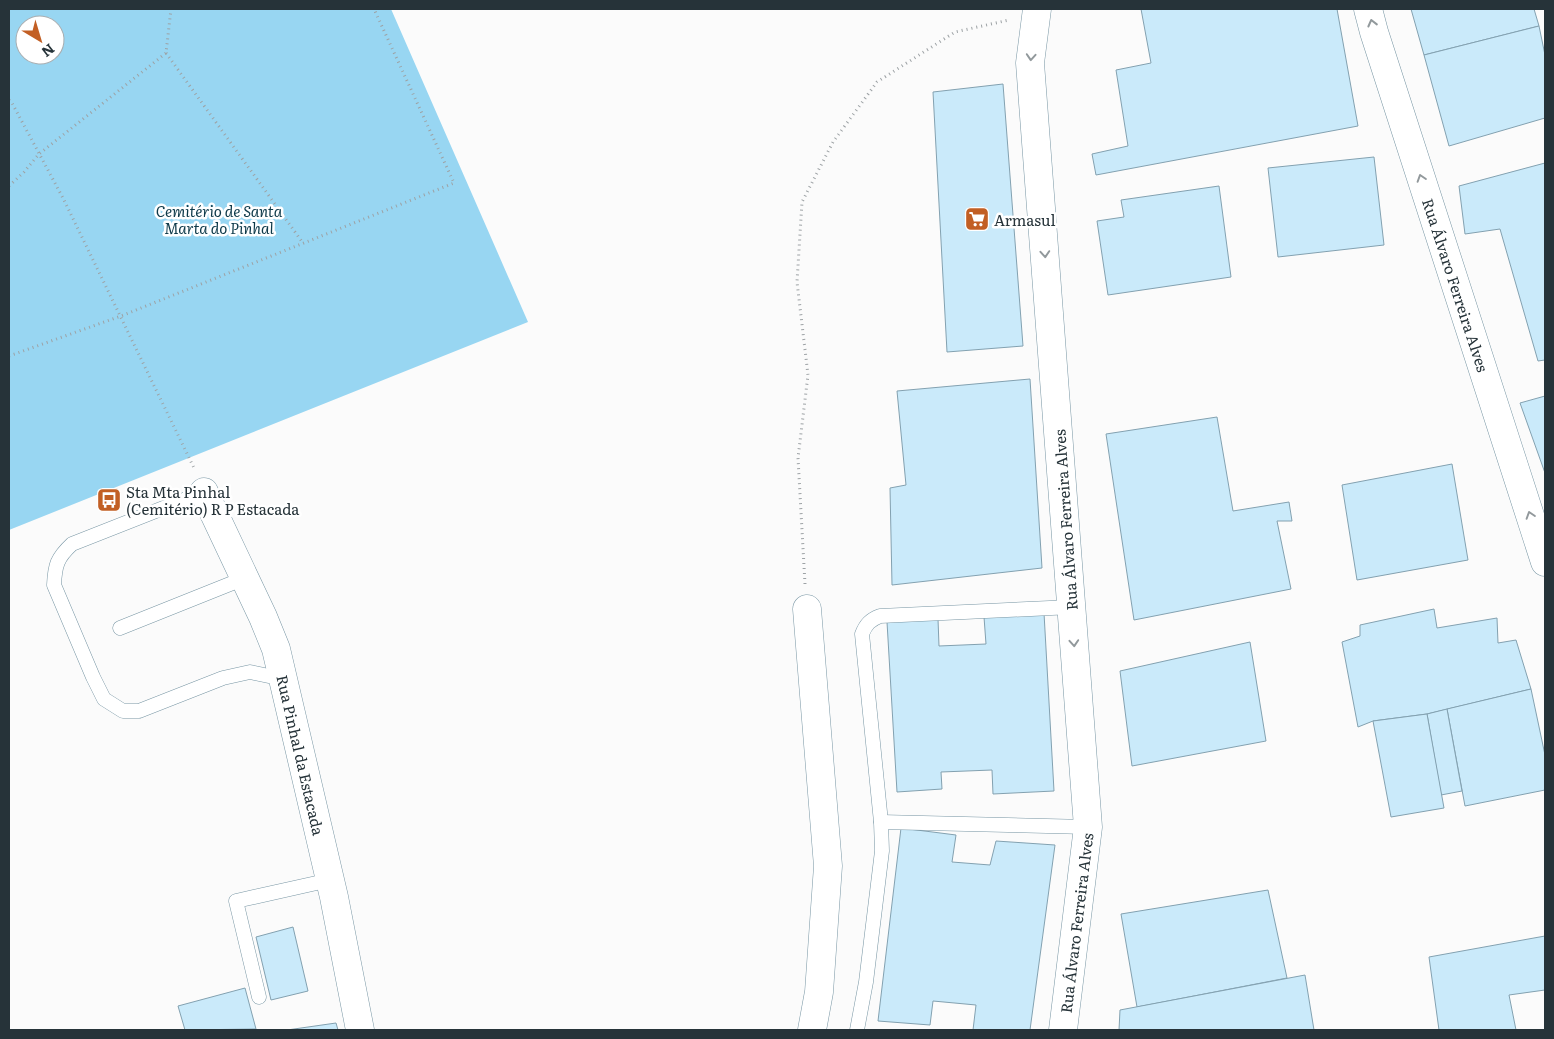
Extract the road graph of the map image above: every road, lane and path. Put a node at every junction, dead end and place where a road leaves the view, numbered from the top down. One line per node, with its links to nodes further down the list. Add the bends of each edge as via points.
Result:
1 (171, 9): 5 (path)
2 (374, 9): 9 (path, via 454,183)
3 (1368, 9): 13 (street, Rua Álvaro Ferreira Alves, one-way to 3)
4 (1036, 12): 15 (street, Rua Álvaro Ferreira Alves, one-way to 15, via 1030,63); 16 (path, via 955,32 877,82 833,142 802,202 797,282 808,375 798,458)
5 (166, 53): 7 (path); 9 (path)
6 (9, 100): 7 (path)
7 (39, 154): 8 (path); 10 (path)
8 (9, 186)
9 (303, 243): 10 (path)
10 (120, 316): 11 (path); 12 (path)
11 (9, 356)
12 (204, 492): 14 (street, Rua Pinhal da Estacada); 18 (lane, via 72,544 60,555 54,569 54,585 100,692 104,699 123,711 138,711 223,678 250,672)
13 (1545, 562)
14 (245, 578): 17 (lane); 18 (street, Rua Pinhal da Estacada, via 276,649)
15 (1072, 607): 19 (lane, via 880,616 868,623 862,634); 20 (street, Rua Álvaro Ferreira Alves, one-way to 20)
16 (807, 609): 24 (street, via 828,866 819,992)
17 (120, 628)
18 (283, 679): 21 (street, Rua Pinhal da Estacada)
19 (881, 822): 20 (lane); 25 (lane, via 882,851)
20 (1088, 827): 26 (street, Rua Álvaro Ferreira Alves)
21 (330, 880): 22 (lane, via 236,901); 23 (street, Rua Pinhal da Estacada)
22 (259, 996)
23 (360, 1030)
24 (812, 1030)
25 (857, 1030)
26 (1063, 1030)

